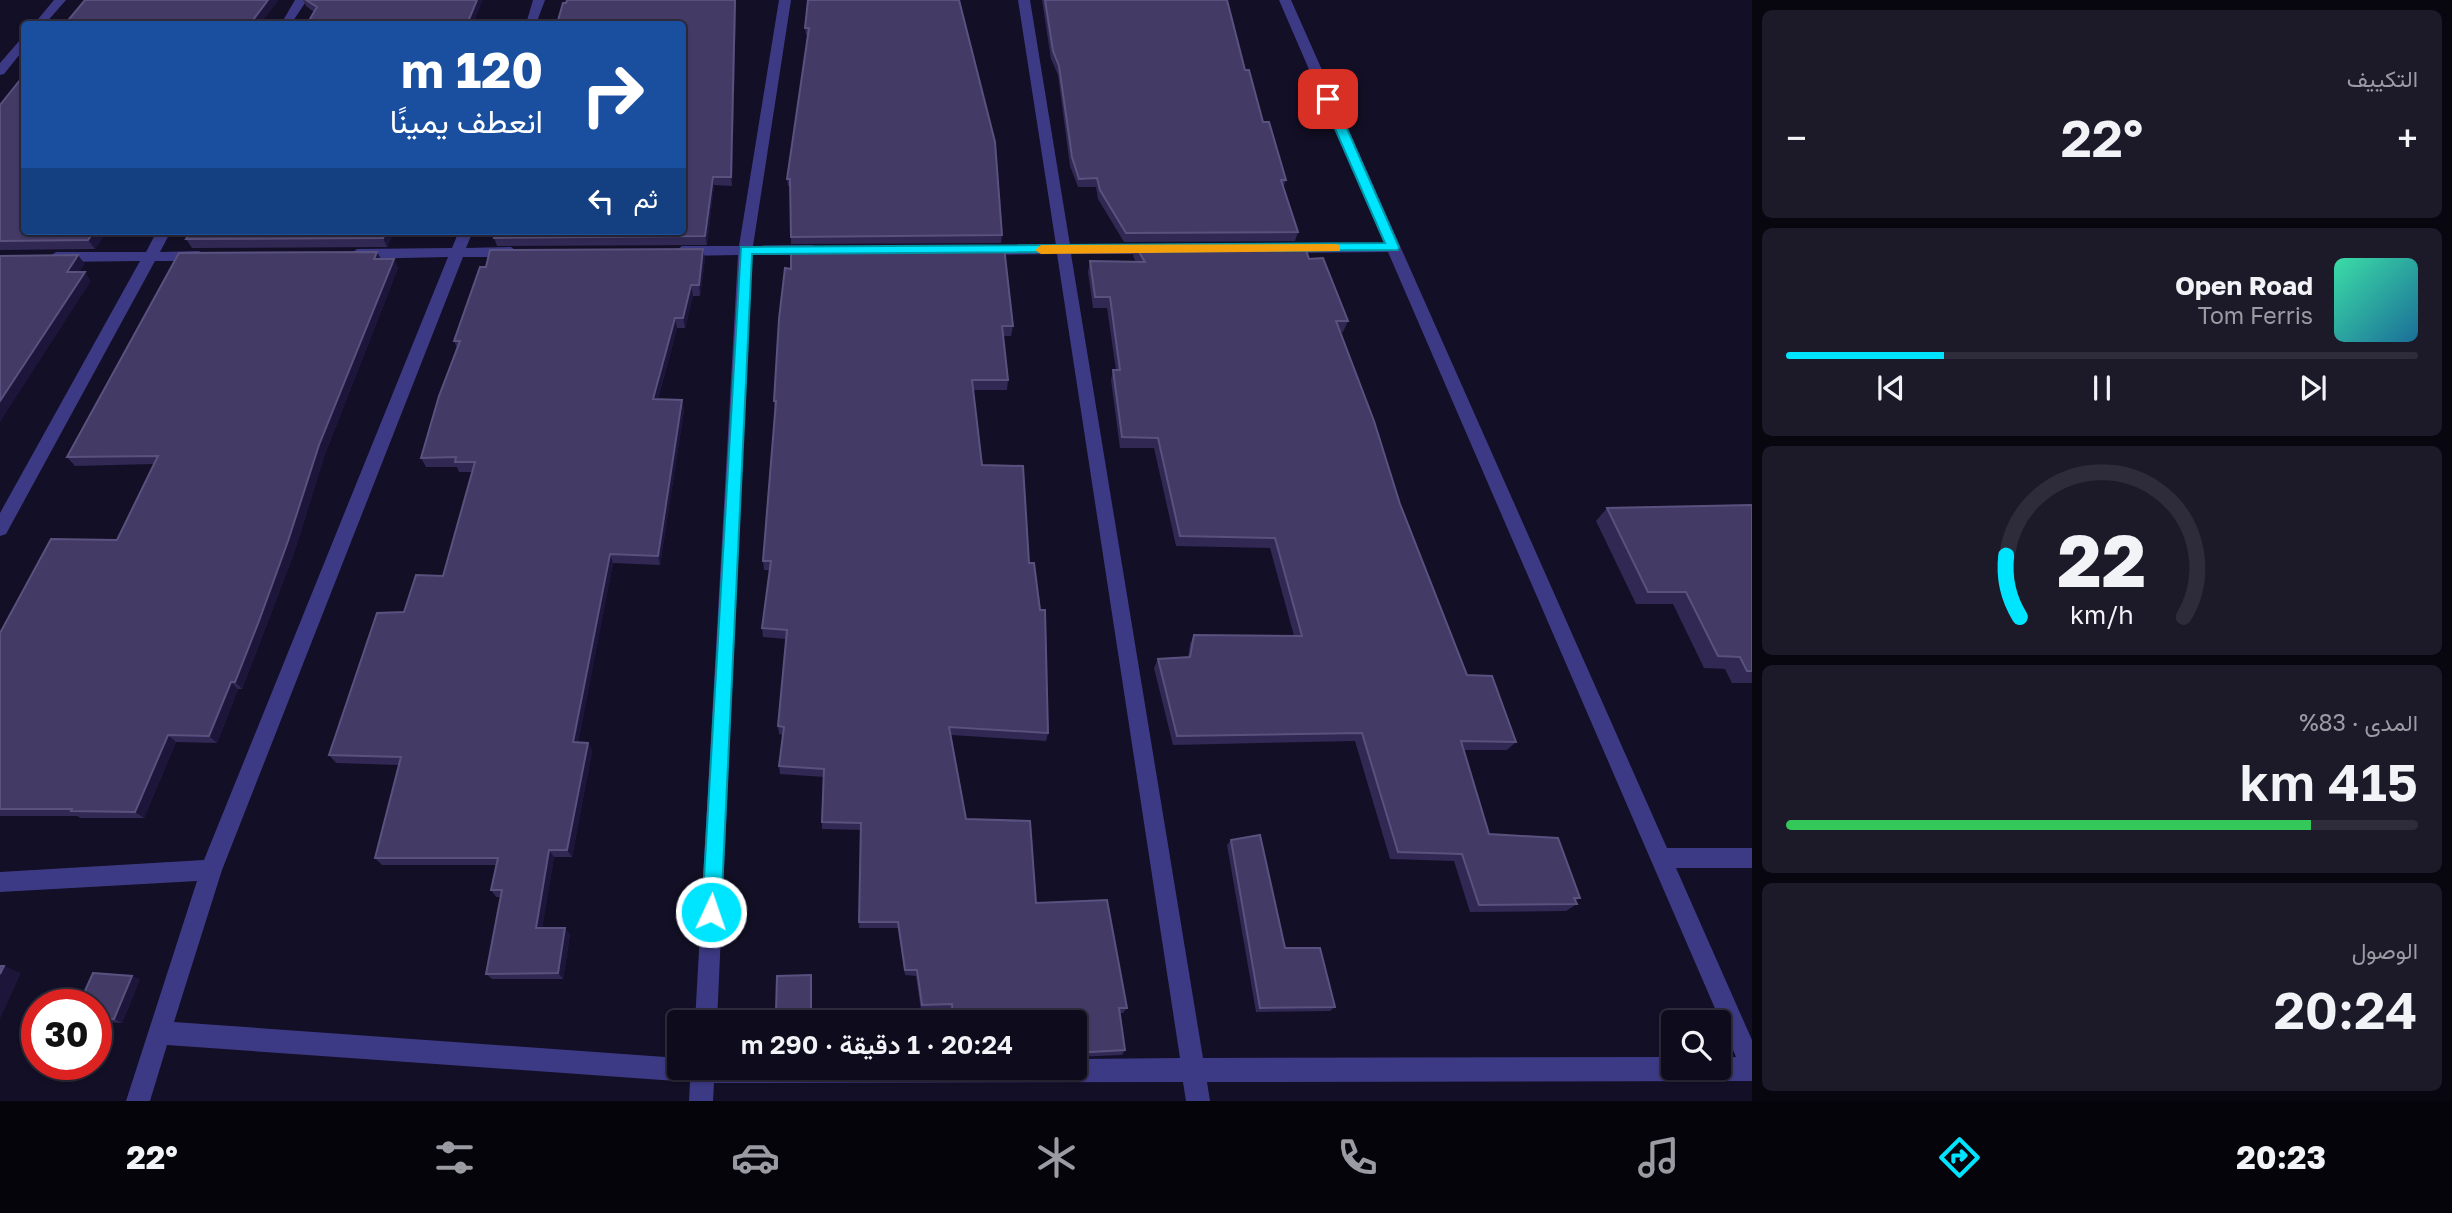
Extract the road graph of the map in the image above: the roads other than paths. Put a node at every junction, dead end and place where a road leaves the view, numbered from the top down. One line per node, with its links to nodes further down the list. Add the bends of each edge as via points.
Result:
1 (60, 0): 7 (street)
2 (301, 0): 8 (street)
3 (539, 0): 9 (street)
4 (785, 0): 18 (street)
5 (1024, 0): 21 (street)
6 (1285, 0): 15 (street)
7 (42, 21)
8 (288, 21)
9 (532, 21)
10 (21, 47): 11 (street); 12 (street)
11 (0, 51)
12 (0, 71)
13 (162, 235): 28 (street)
14 (465, 235): 24 (street)
15 (1393, 247): 16 (street); 30 (street)
16 (1267, 248)
17 (1172, 249): 21 (street)
18 (745, 250): 19 (street); 22 (street); 34 (street)
19 (828, 250)
20 (967, 250): 21 (street)
21 (1064, 250): 39 (street)
22 (664, 251)
23 (527, 252): 24 (street)
24 (459, 253): 25 (street); 32 (street)
25 (338, 254)
26 (216, 256): 28 (street)
27 (41, 257): 28 (street)
28 (149, 257): 29 (street)
29 (0, 529)
30 (1660, 858): 31 (street); 37 (street)
31 (1752, 858)
32 (211, 870): 33 (street); 35 (street)
33 (0, 882)
34 (707, 1010)
35 (161, 1033): 36 (street); 41 (street)
36 (667, 1067)
37 (1752, 1068): 39 (street)
38 (1087, 1070): 39 (street)
39 (1194, 1070): 43 (street)
40 (702, 1080): 42 (street)
41 (138, 1101)
42 (701, 1101)
43 (1198, 1101)

